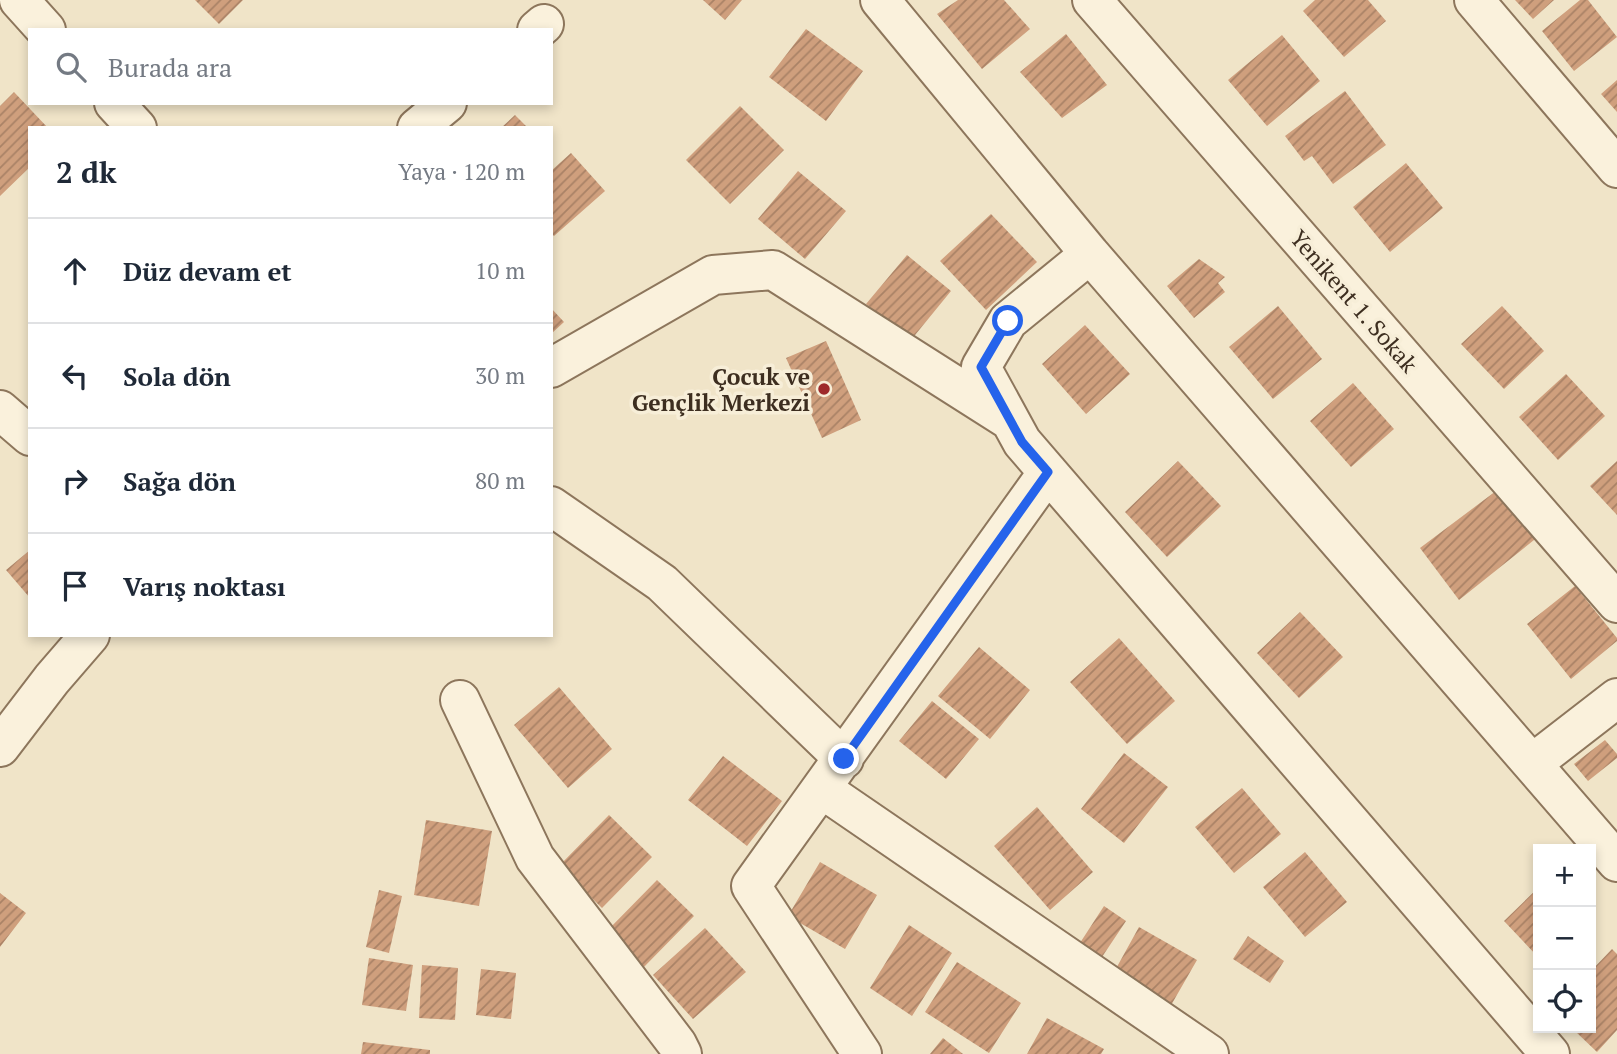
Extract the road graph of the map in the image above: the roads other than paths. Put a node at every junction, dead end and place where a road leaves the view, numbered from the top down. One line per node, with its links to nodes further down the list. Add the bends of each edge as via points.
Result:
1 (19, 0): 5 (street)
2 (880, 0): 11 (street)
3 (1091, 0): 18 (street, Yenikent 1. Sokak)
4 (1474, 0): 10 (street)
5 (44, 28)
6 (116, 105): 8 (street)
7 (445, 105): 9 (street)
8 (135, 126)
9 (419, 126)
10 (1617, 168)
11 (1090, 254): 14 (street, via 1008,321 981,367); 24 (street)
12 (553, 367): 14 (street, via 713,275 774,270)
13 (0, 410): 15 (street)
14 (1010, 421): 16 (street)
15 (28, 434)
16 (1048, 472): 23 (street); 30 (street)
17 (553, 507): 23 (street, via 662,583)
18 (1617, 603)
19 (88, 637): 22 (street)
20 (1617, 698): 24 (street)
21 (460, 700): 27 (street, via 536,858)
22 (0, 747)
23 (844, 759): 25 (street)
24 (1533, 762): 26 (street)
25 (822, 789): 28 (street, via 751,886); 29 (street)
26 (1617, 862)
27 (682, 1054)
28 (862, 1054)
29 (1209, 1054)
30 (1550, 1054)

